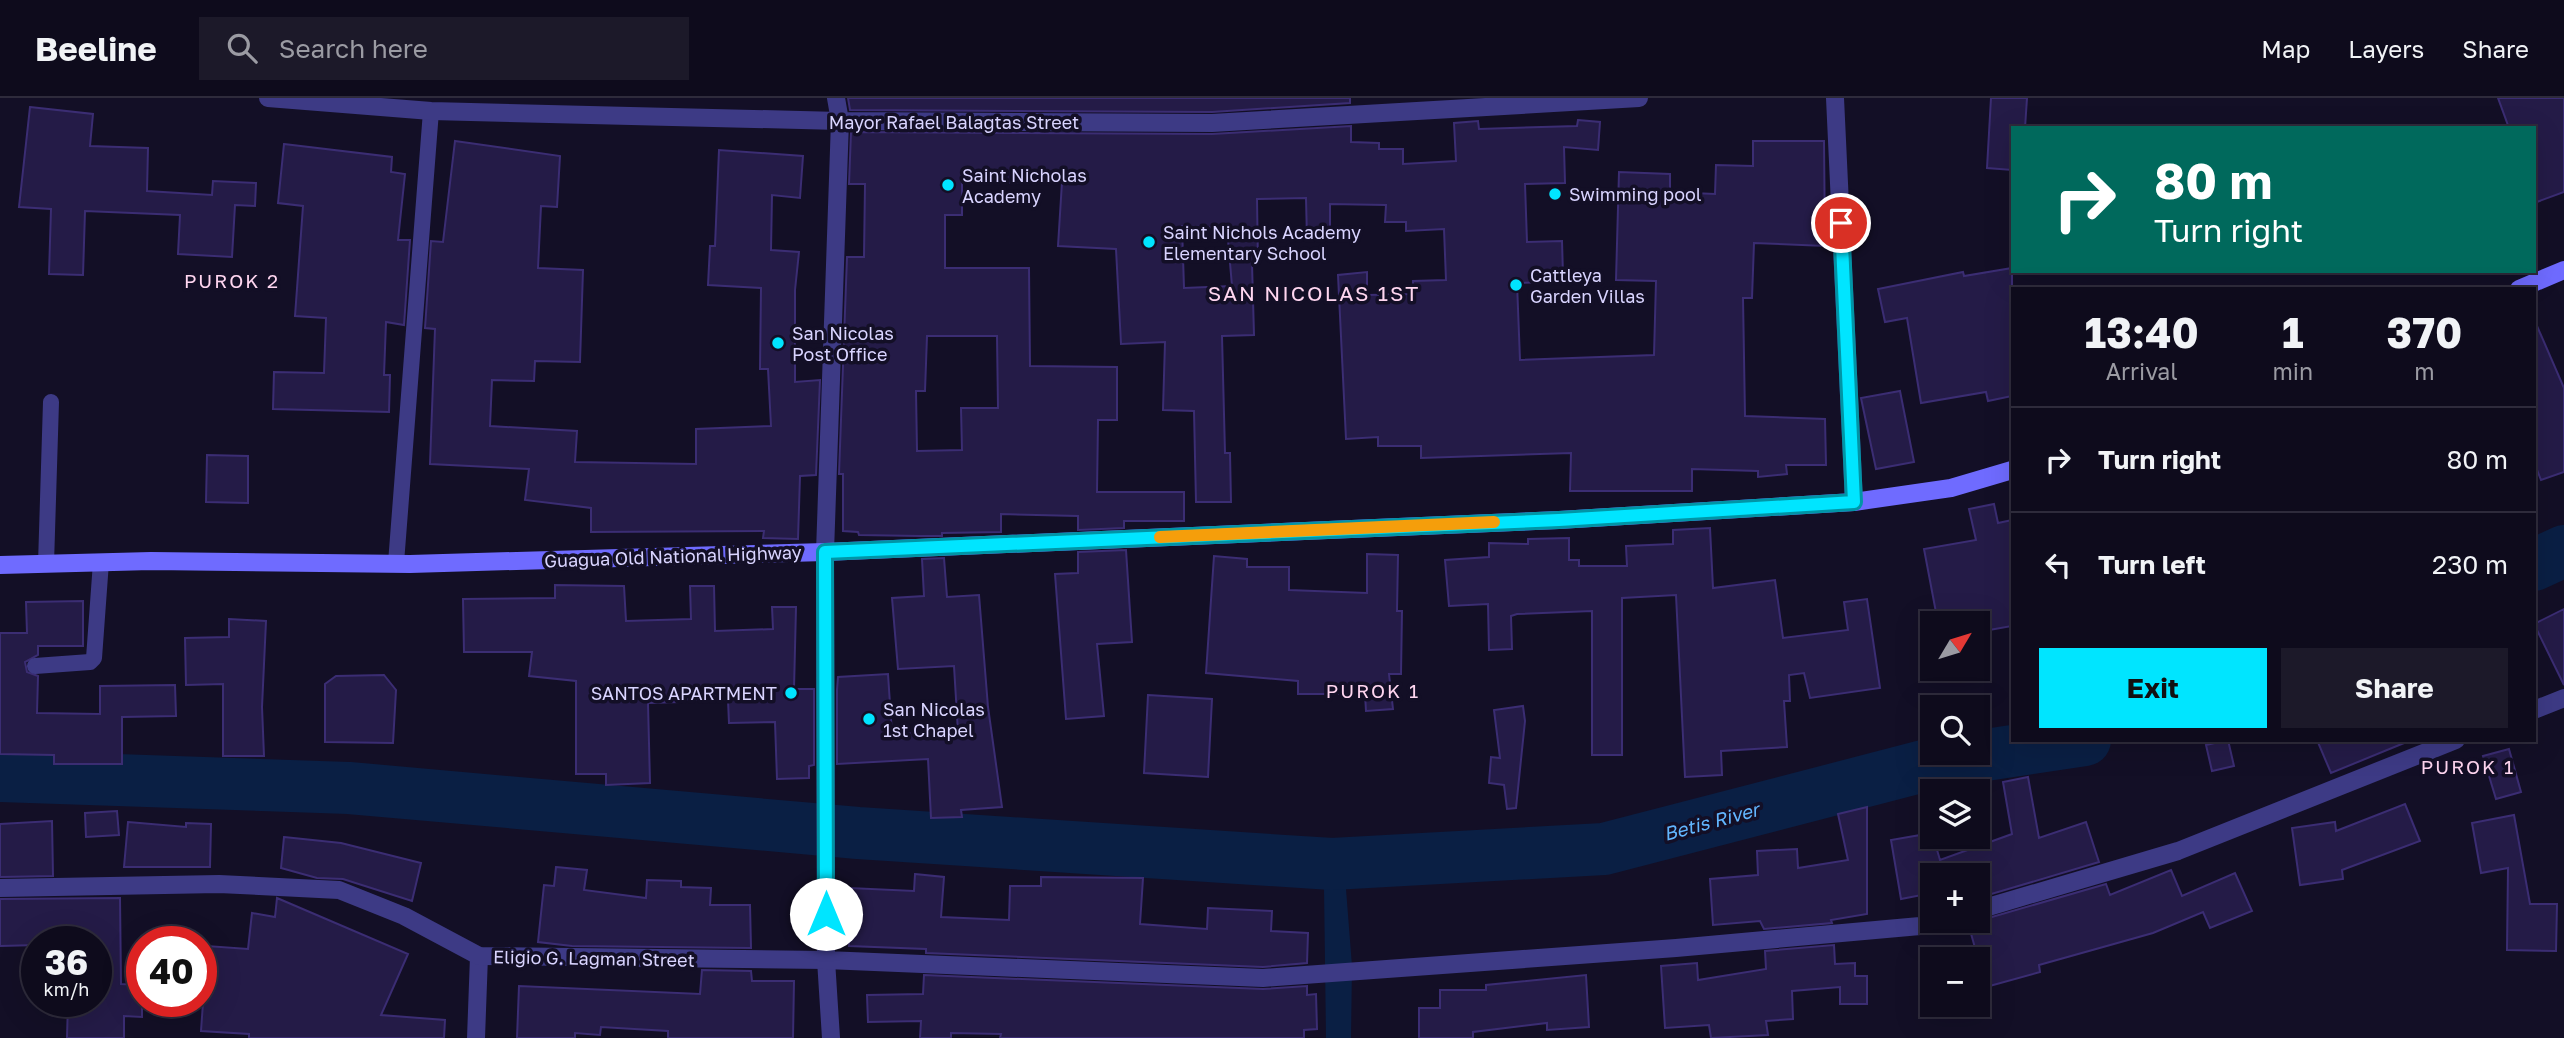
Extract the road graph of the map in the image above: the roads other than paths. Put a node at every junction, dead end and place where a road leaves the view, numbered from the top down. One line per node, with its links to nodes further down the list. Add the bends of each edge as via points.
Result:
1 (268, 98): 5 (street, Mayor Rafael Balagtas Street)
2 (836, 98): 6 (street)
3 (1639, 98): 6 (street, Mayor Rafael Balagtas Street, via 1212,124)
4 (1835, 98): 11 (street)
5 (431, 111): 6 (street, Mayor Rafael Balagtas Street); 14 (lane)
6 (840, 121): 12 (street)
7 (2564, 270): 8 (main road)
8 (2524, 287)
9 (51, 402): 15 (lane)
10 (2011, 470): 11 (main road, Guagua Old National Highway, via 1951,488)
11 (1854, 502): 12 (main road, Guagua Old National Highway, via 1559,520)
12 (825, 552): 14 (main road, Guagua Old National Highway); 25 (street)
13 (101, 562): 14 (main road, Guagua Old National Highway); 15 (main road, Guagua Old National Highway); 17 (lane, via 94,658)
14 (396, 563)
15 (46, 564): 16 (main road, Guagua Old National Highway)
16 (0, 565)
17 (35, 666)
18 (2564, 698): 19 (street)
19 (2536, 708)
20 (2451, 742): 22 (street, via 2178,851)
21 (0, 888): 24 (street, Eligio G. Lagman Street, via 219,884 338,890 404,916)
22 (1990, 906)
23 (1920, 926): 25 (street, Eligio G. Lagman Street, via 1263,978)
24 (479, 956): 25 (street, Eligio G. Lagman Street); 26 (street)
25 (826, 960): 27 (street)
26 (475, 1038)
27 (831, 1038)

